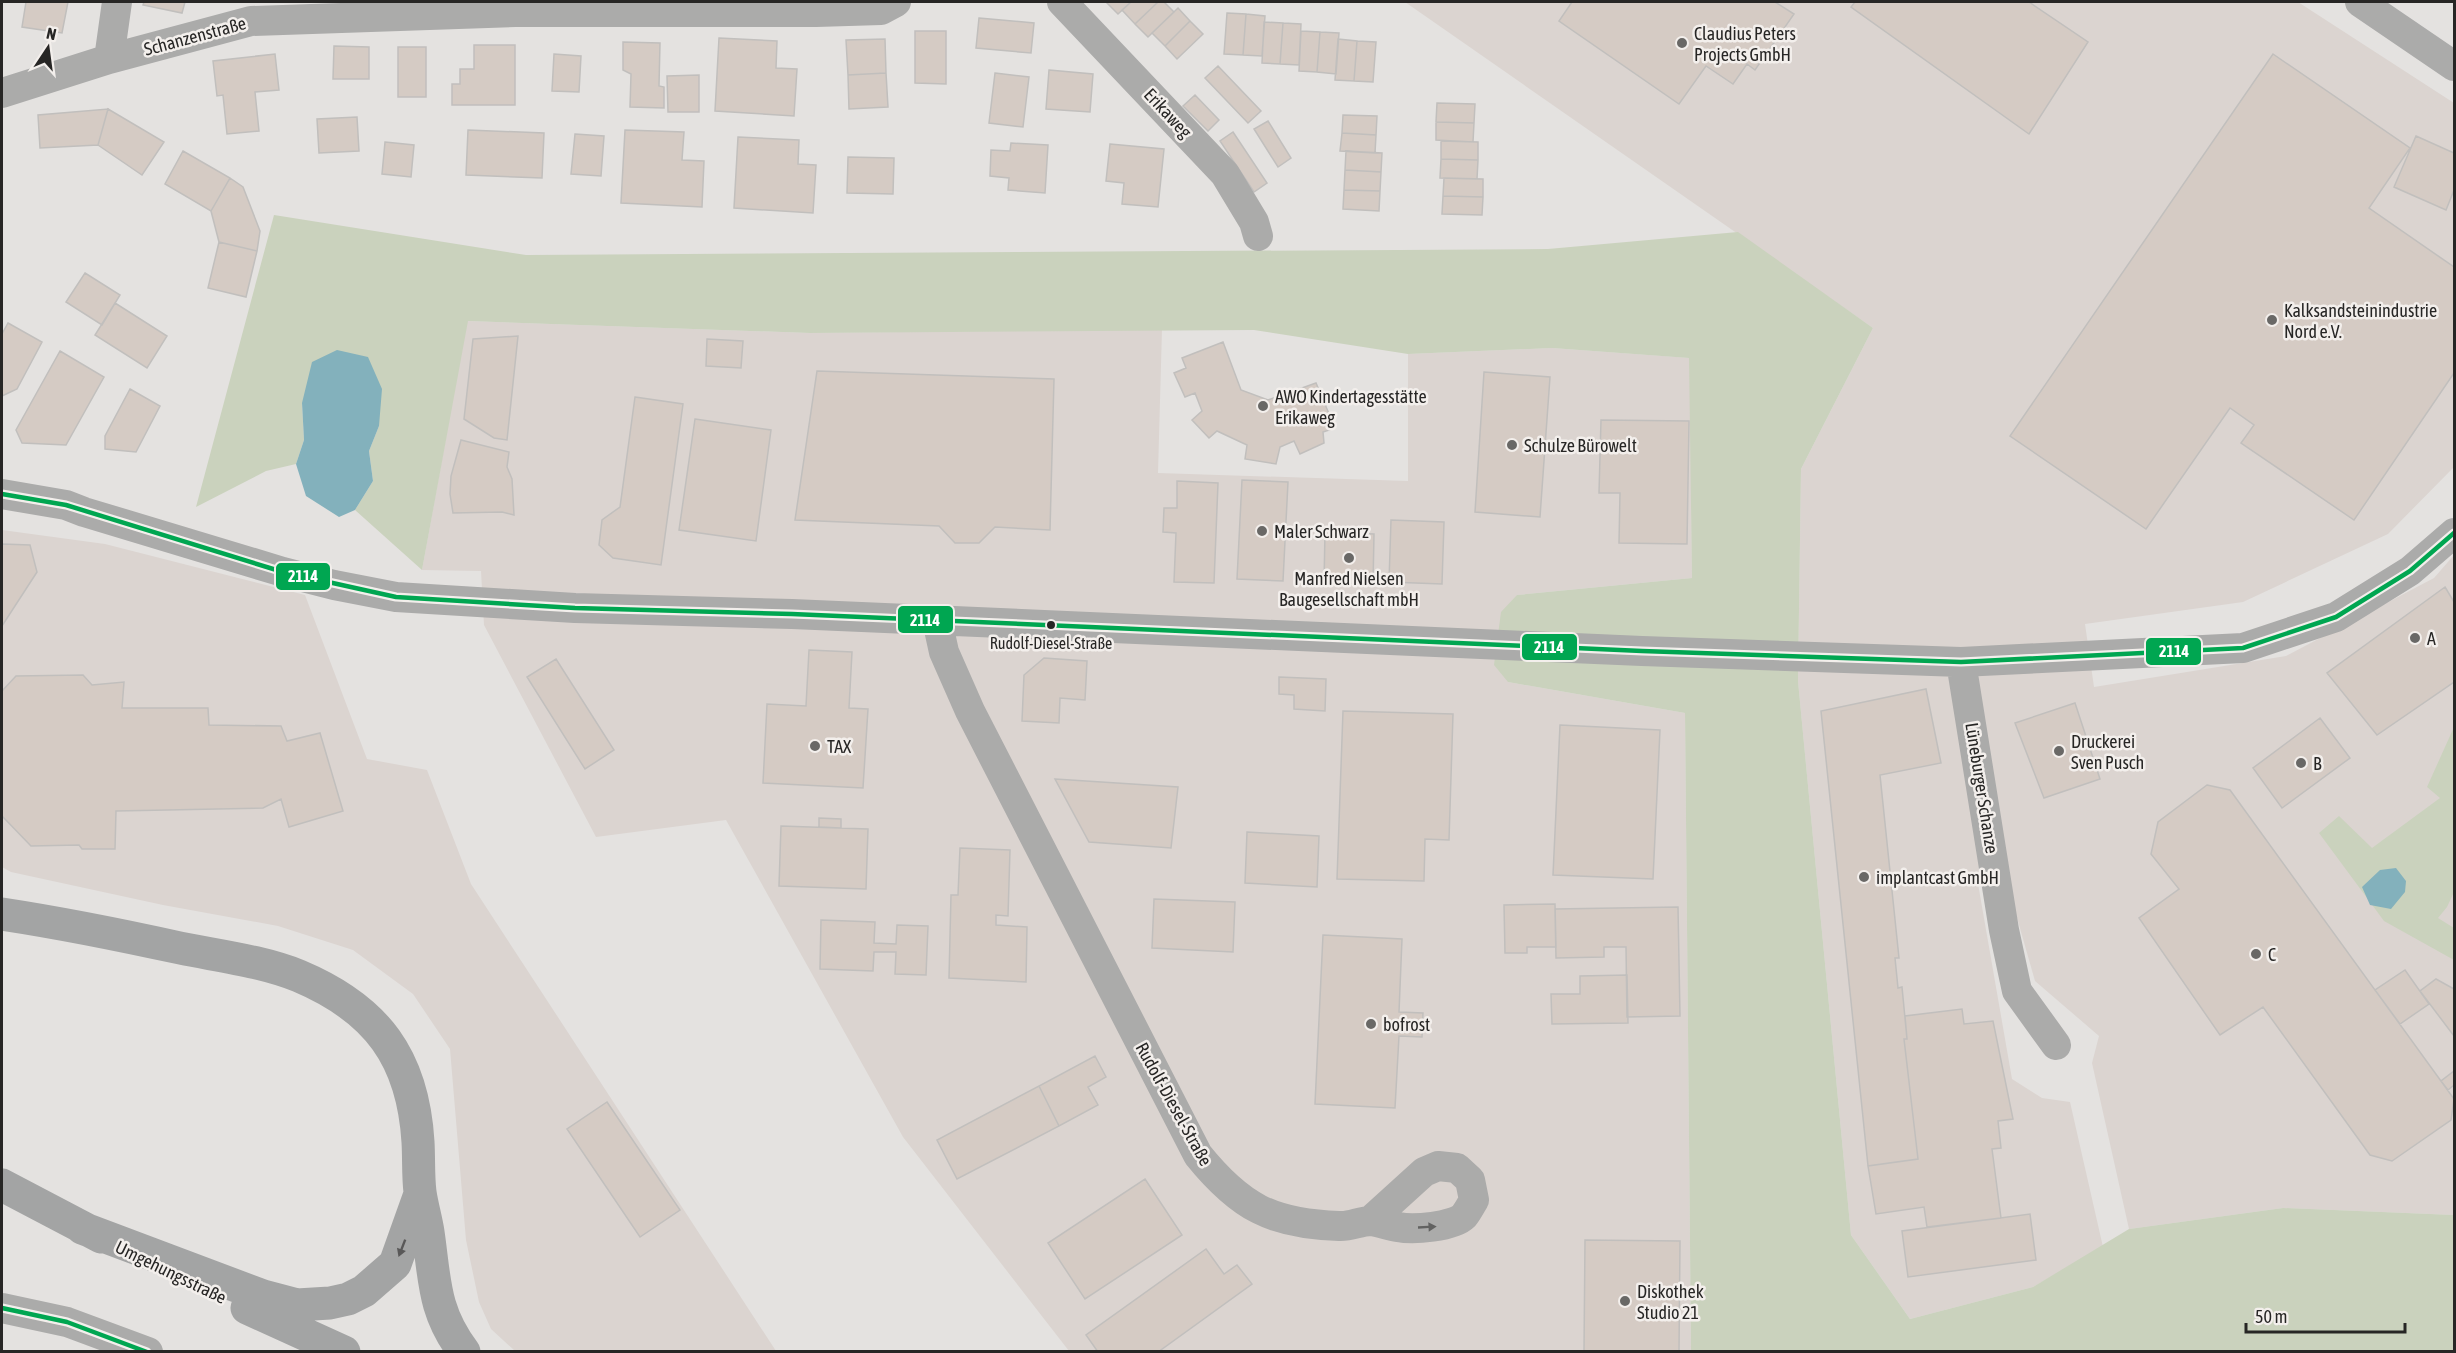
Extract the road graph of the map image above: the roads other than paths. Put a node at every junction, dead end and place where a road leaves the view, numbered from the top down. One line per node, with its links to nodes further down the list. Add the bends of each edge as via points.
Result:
1 (117, 2): 6 (street)
2 (896, 2): 5 (street, Schanzenstraße, via 881,10 651,14)
3 (1062, 2): 9 (street, Erikaweg, via 1225,174 1254,222)
4 (2360, 2): 7 (street)
5 (520, 7): 6 (street, Schanzenstraße, via 251,21)
6 (110, 59): 8 (street, Schanzenstraße)
7 (2454, 66)
8 (2, 93)
9 (1258, 236)
10 (2, 494): 12 (street, via 66,505 283,572 396,597 575,608)
11 (2454, 533): 13 (street, via 2410,571 2337,617 2243,648)
12 (937, 620): 13 (street); 18 (street, Rudolf-Diesel-Straße, via 944,652 970,711 1198,1155 1220,1182 1248,1204 1275,1216 1301,1224 1343,1227)
13 (1962, 662): 15 (street, Lüneburger Schanze, via 2017,991)
14 (2, 915): 17 (main road, via 127,936 270,967 298,976 352,1005 368,1018 394,1051 410,1086)
15 (2056, 1045)
16 (2, 1185): 19 (main road, Umgehungsstraße)
17 (420, 1192): 19 (main road, one-way to 19, via 395,1264 364,1291 330,1304 297,1305 263,1296); 23 (main road, via 435,1292 449,1332)
18 (1370, 1221)
19 (82, 1228): 22 (main road, Umgehungsstraße, via 208,1291)
20 (2, 1308): 21 (street, via 67,1322)
21 (148, 1352)
22 (344, 1352)
23 (464, 1352)

